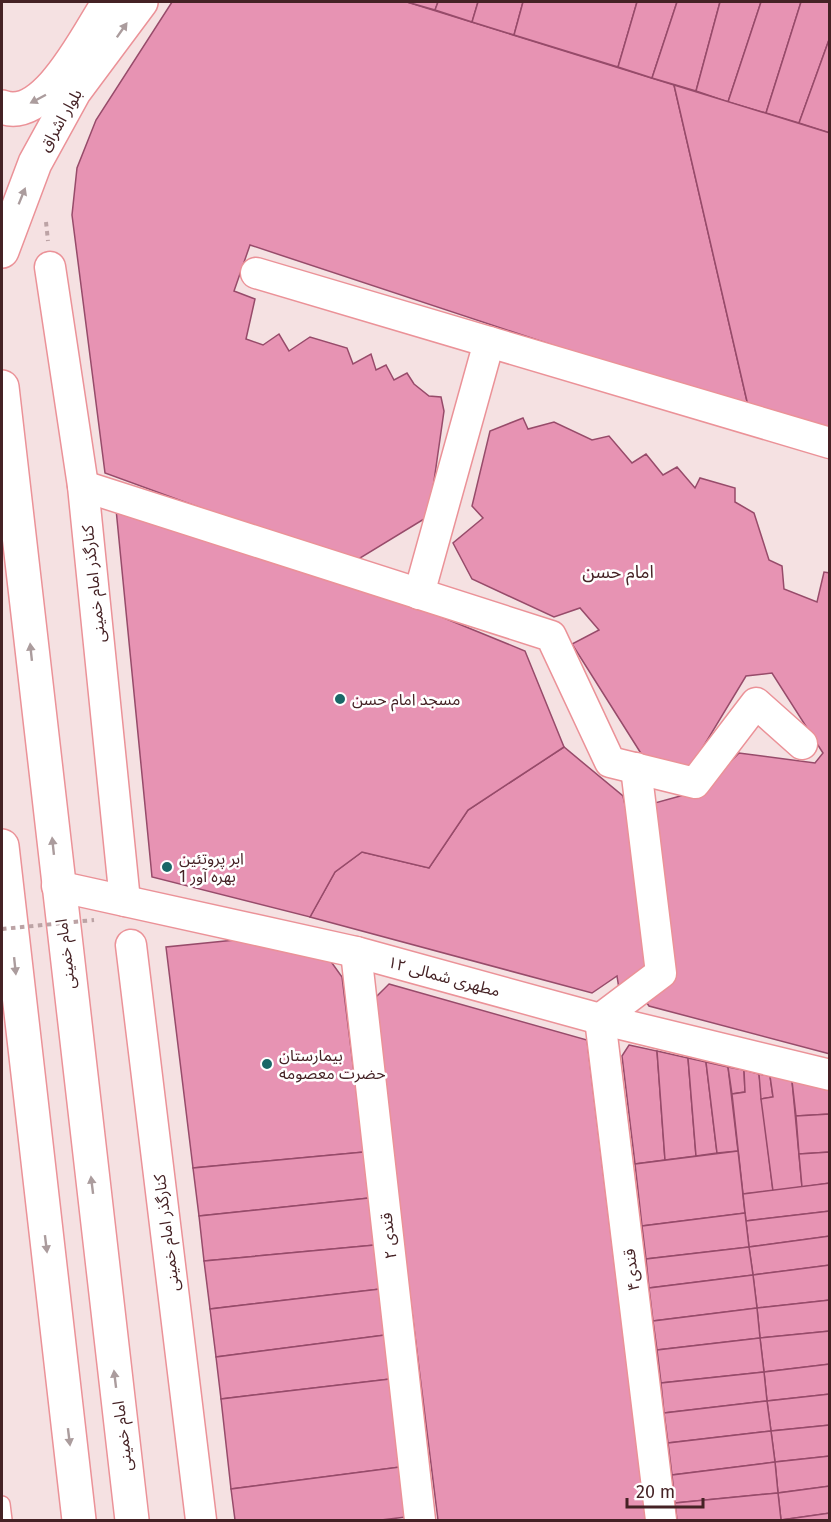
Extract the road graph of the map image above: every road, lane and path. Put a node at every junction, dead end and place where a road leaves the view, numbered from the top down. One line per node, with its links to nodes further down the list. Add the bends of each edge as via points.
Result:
1 (109, 2): 3 (main road, بلوار اشراق, one-way to 3, via 47,95 28,105)
2 (141, 2): 4 (main road, بلوار اشراق, one-way to 2, via 35,163 74,92)
3 (2, 107)
4 (2, 251)
5 (50, 267): 10 (street, کنارگذر امام خمینی)
6 (256, 273): 7 (street)
7 (489, 342): 9 (street); 11 (street)
8 (2, 387): 15 (main road, امام خمینی, one-way to 8)
9 (830, 443)
10 (83, 486): 11 (street); 16 (street, کنارگذر امام خمینی)
11 (419, 594): 13 (street, via 551,636 610,762)
12 (802, 744): 13 (street, via 756,703 694,783)
13 (636, 768): 21 (street, via 661,973)
14 (2, 846): 25 (main road, one-way to 25)
15 (57, 886): 16 (street, مطهری شمالی ۱۲); 26 (main road, امام خمینی, one-way to 15)
16 (125, 901): 20 (street, مطهری شمالی ۱۲)
17 (94, 920): 18 (path, bridge)
18 (2, 929)
19 (131, 945): 27 (street, کنارگذر امام خمینی)
20 (356, 952): 21 (street, مطهری شمالی ۱۲); 28 (street, قندی ۲)
21 (600, 1018): 22 (street, مطهری شمالی ۱۲); 29 (street, قندی۴)
22 (830, 1075)
23 (2, 1504): 24 (lane)
24 (4, 1521)
25 (79, 1521)
26 (132, 1521)
27 (201, 1521)
28 (420, 1521)
29 (661, 1521)

